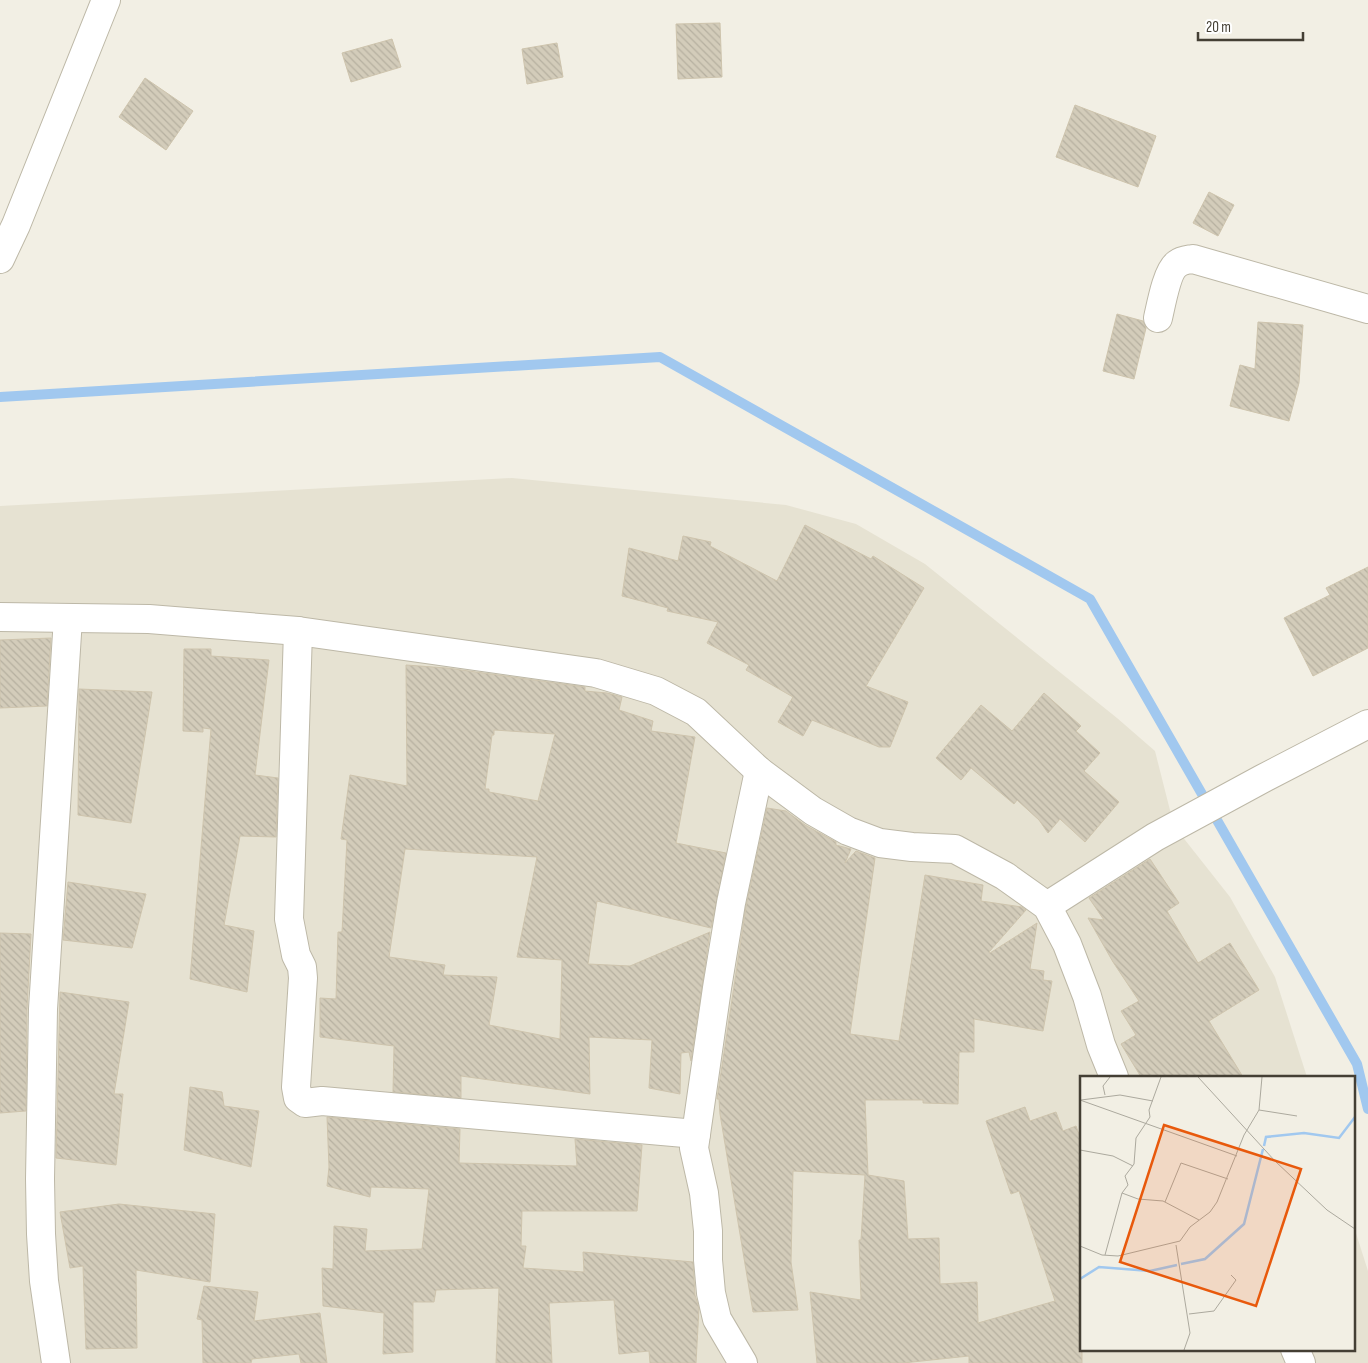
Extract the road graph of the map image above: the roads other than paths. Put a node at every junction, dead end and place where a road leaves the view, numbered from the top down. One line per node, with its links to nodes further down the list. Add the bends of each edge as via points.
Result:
1 (106, 0): 2 (street)
2 (0, 258)
3 (1368, 309): 4 (street, via 1193,259 1174,266)
4 (1158, 318)
5 (0, 617): 6 (street)
6 (68, 618): 7 (street, via 149,619); 14 (street, via 43,1009 40,1179 44,1281)
7 (298, 632): 9 (street, via 596,673 656,691 696,712); 12 (street, via 289,918 302,967 296,1077 298,1098 305,1103 322,1101)
8 (1368, 724): 10 (street, via 1155,837)
9 (759, 771): 10 (street, via 813,811 848,831 880,843 955,849 1005,876); 12 (street, via 731,903)
10 (1047, 906): 11 (street, via 1067,944)
11 (1114, 1076)
12 (696, 1134): 15 (street, via 694,1148 704,1193 711,1292 717,1319)
13 (1295, 1350): 16 (street)
14 (56, 1363)
15 (743, 1363)
16 (1301, 1363)

